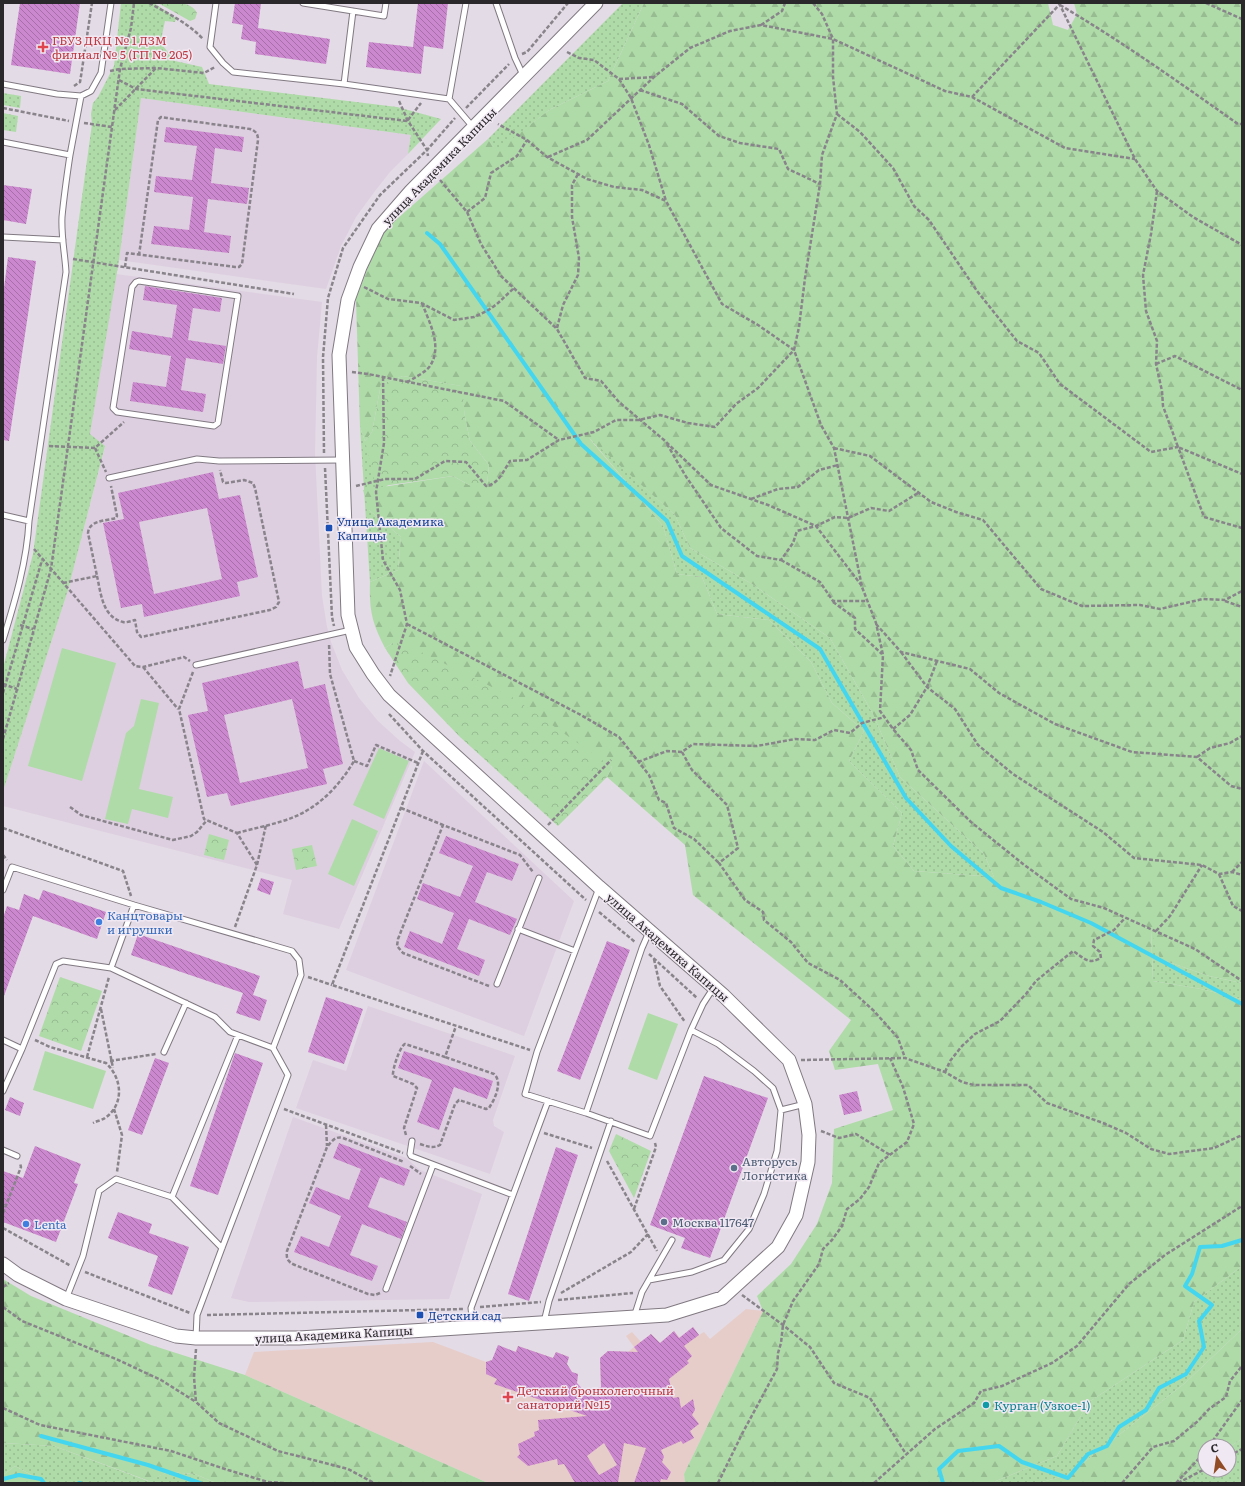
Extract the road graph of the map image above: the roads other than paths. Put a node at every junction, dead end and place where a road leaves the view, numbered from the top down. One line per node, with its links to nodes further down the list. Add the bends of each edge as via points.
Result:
1 (111, 3): 12 (lane, via 100,73 91,90)
2 (216, 3): 11 (lane, via 210,47 233,72)
3 (303, 3): 8 (lane)
4 (386, 3): 8 (lane, via 384,16)
5 (466, 3): 13 (lane)
6 (496, 3): 9 (lane)
7 (596, 3): 9 (street, улица Академика Капицы)
8 (353, 11): 11 (lane)
9 (524, 78): 14 (street, улица Академика Капицы)
10 (3, 84): 12 (lane)
11 (344, 84): 13 (lane)
12 (82, 96): 16 (lane)
13 (449, 98): 14 (lane)
14 (474, 127): 20 (street, улица Академика Капицы, via 378,229 360,267 348,300 339,354)
15 (3, 142): 16 (lane)
16 (70, 155): 18 (lane, via 62,217)
17 (3, 237): 18 (lane)
18 (62, 240): 23 (lane, via 66,272)
19 (133, 414): 19 (lane, via 210,426 218,423 238,296 139,281 133,284 113,408 117,412)
20 (342, 460): 21 (lane, via 197,459); 24 (street, улица Академика Капицы, via 348,614)
21 (109, 478)
22 (3, 515): 23 (lane)
23 (29, 520): 25 (lane, via 28,541)
24 (352, 630): 26 (lane); 28 (street, улица Академика Капицы, via 356,647 389,695)
25 (3, 640)
26 (196, 666)
27 (539, 878): 31 (lane)
28 (599, 887): 32 (street, улица Академика Капицы); 33 (lane)
29 (3, 890): 30 (lane, via 12,867)
30 (134, 905): 34 (lane); 41 (lane, via 292,951 299,960 300,974)
31 (518, 929): 33 (lane); 35 (lane)
32 (650, 930): 36 (street, улица Академика Капицы); 48 (lane)
33 (575, 951): 45 (lane, via 537,1052 525,1094)
34 (111, 968): 37 (lane); 42 (lane, via 63,961 56,964)
35 (497, 984)
36 (714, 987): 38 (lane); 46 (street, улица Академика Капицы, via 789,1060)
37 (186, 1003): 39 (lane, via 215,1017 230,1032); 43 (lane)
38 (690, 1030): 47 (lane, via 718,1044 754,1071 773,1088); 49 (lane, via 650,1136)
39 (238, 1035): 41 (lane); 55 (lane)
40 (3, 1040): 42 (lane)
41 (273, 1048): 57 (lane, via 288,1075)
42 (22, 1049): 44 (lane)
43 (164, 1052)
44 (3, 1091)
45 (548, 1101): 48 (lane); 54 (lane)
46 (805, 1104): 47 (lane); 62 (street, улица Академика Капицы, via 809,1135 808,1162 796,1215 778,1247 722,1298 668,1315)
47 (781, 1110): 59 (lane, via 777,1151 764,1194 749,1229 724,1260 692,1272)
48 (586, 1113): 49 (lane)
49 (611, 1121): 63 (lane, via 549,1301)
50 (412, 1141): 53 (lane, via 411,1156)
51 (3, 1150): 52 (lane)
52 (17, 1156)
53 (433, 1165): 54 (lane); 60 (lane)
54 (513, 1194): 64 (lane, via 471,1308)
55 (172, 1197): 57 (lane); 61 (lane, via 116,1178 99,1191 83,1256)
56 (672, 1240): 59 (lane)
57 (222, 1248): 65 (lane, via 197,1315)
58 (3, 1264): 61 (street, улица Академика Капицы, via 18,1275)
59 (649, 1280): 62 (lane)
60 (386, 1288)
61 (66, 1299): 65 (street, улица Академика Капицы, via 176,1336)
62 (633, 1318): 63 (street, улица Академика Капицы)
63 (544, 1323): 64 (street, улица Академика Капицы)
64 (473, 1326): 65 (street, улица Академика Капицы, via 299,1338)
65 (196, 1338)

